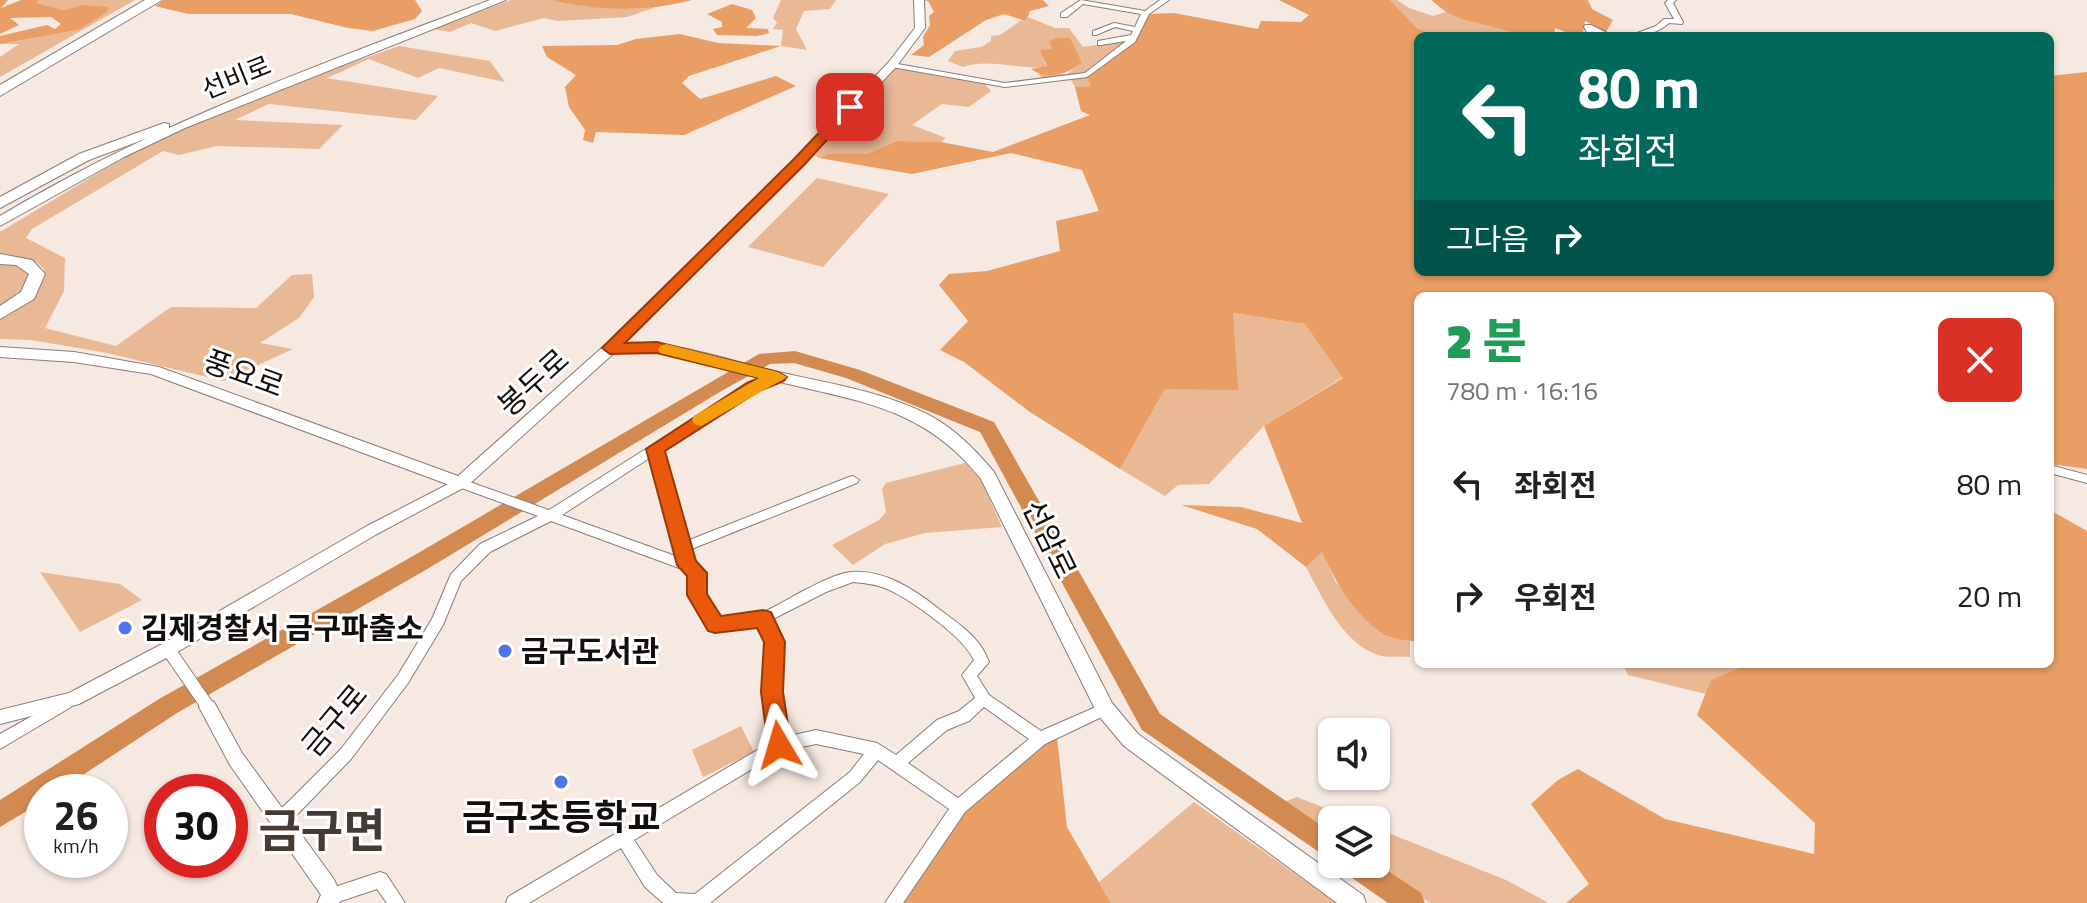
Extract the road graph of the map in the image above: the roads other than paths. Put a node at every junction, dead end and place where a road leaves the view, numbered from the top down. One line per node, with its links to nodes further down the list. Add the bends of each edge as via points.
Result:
1 (144, 0): 16 (highway)
2 (155, 0): 17 (highway)
3 (489, 0): 18 (main road, 선비로)
4 (500, 0): 21 (main road, 선비로, via 174,128)
5 (919, 0): 15 (main road, 봉두로, via 920,28)
6 (1165, 0): 9 (street)
7 (1672, 0): 11 (street, via 1679,22 1667,21)
8 (1084, 1): 9 (street); 10 (street)
9 (1146, 13): 13 (street)
10 (1064, 15)
11 (1646, 32)
12 (1096, 33): 13 (street, via 1114,25)
13 (1136, 34): 14 (street); 15 (street, via 1087,75 1067,78 1005,85)
14 (1101, 43)
15 (892, 65): 24 (main road, 봉두로)
16 (0, 84)
17 (0, 91)
18 (164, 127): 19 (highway, via 84,157); 20 (main road, 선비로)
19 (0, 203)
20 (0, 213)
21 (0, 222)
22 (0, 259): 23 (highway, via 23,262 37,274 28,295)
23 (0, 314)
24 (610, 348): 26 (main road, 선암로, via 657,348); 31 (main road, 봉두로)
25 (0, 352): 31 (main road, 풍요로, via 154,370)
26 (774, 376): 27 (street, 금구로); 40 (main road, 선암로, via 894,404 943,429 976,458)
27 (655, 449): 32 (street, 금구로); 33 (street)
28 (2054, 470): 29 (street)
29 (2087, 479)
30 (853, 480): 33 (street)
31 (460, 483): 32 (street); 36 (street)
32 (547, 515): 34 (street); 48 (street, 금구로, via 485,548 456,578 438,621 403,679 346,754)
33 (682, 548): 34 (street)
34 (687, 565): 35 (street, via 697,573 697,595 715,625)
35 (763, 618): 38 (street, via 852,577 895,586 978,648 982,662 969,675); 44 (street, via 775,642 772,692)
36 (168, 649): 37 (street); 39 (street)
37 (73, 699): 41 (street); 43 (street)
38 (984, 699): 42 (street); 46 (street, via 942,725)
39 (208, 707): 48 (street, via 236,759)
40 (1105, 709): 42 (street); 54 (main road, 선암로, via 1131,740)
41 (0, 717)
42 (1040, 739): 47 (street)
43 (0, 742)
44 (779, 745): 45 (street, via 816,737); 49 (street)
45 (877, 750): 46 (street); 49 (street, via 855,777 698,902 673,901 651,881)
46 (896, 764): 47 (street)
47 (959, 807): 53 (street)
48 (281, 820): 50 (street)
49 (624, 839): 52 (street)
50 (330, 900): 51 (street, via 380,880)
51 (397, 903)
52 (514, 903)
53 (893, 903)
54 (1355, 903)

